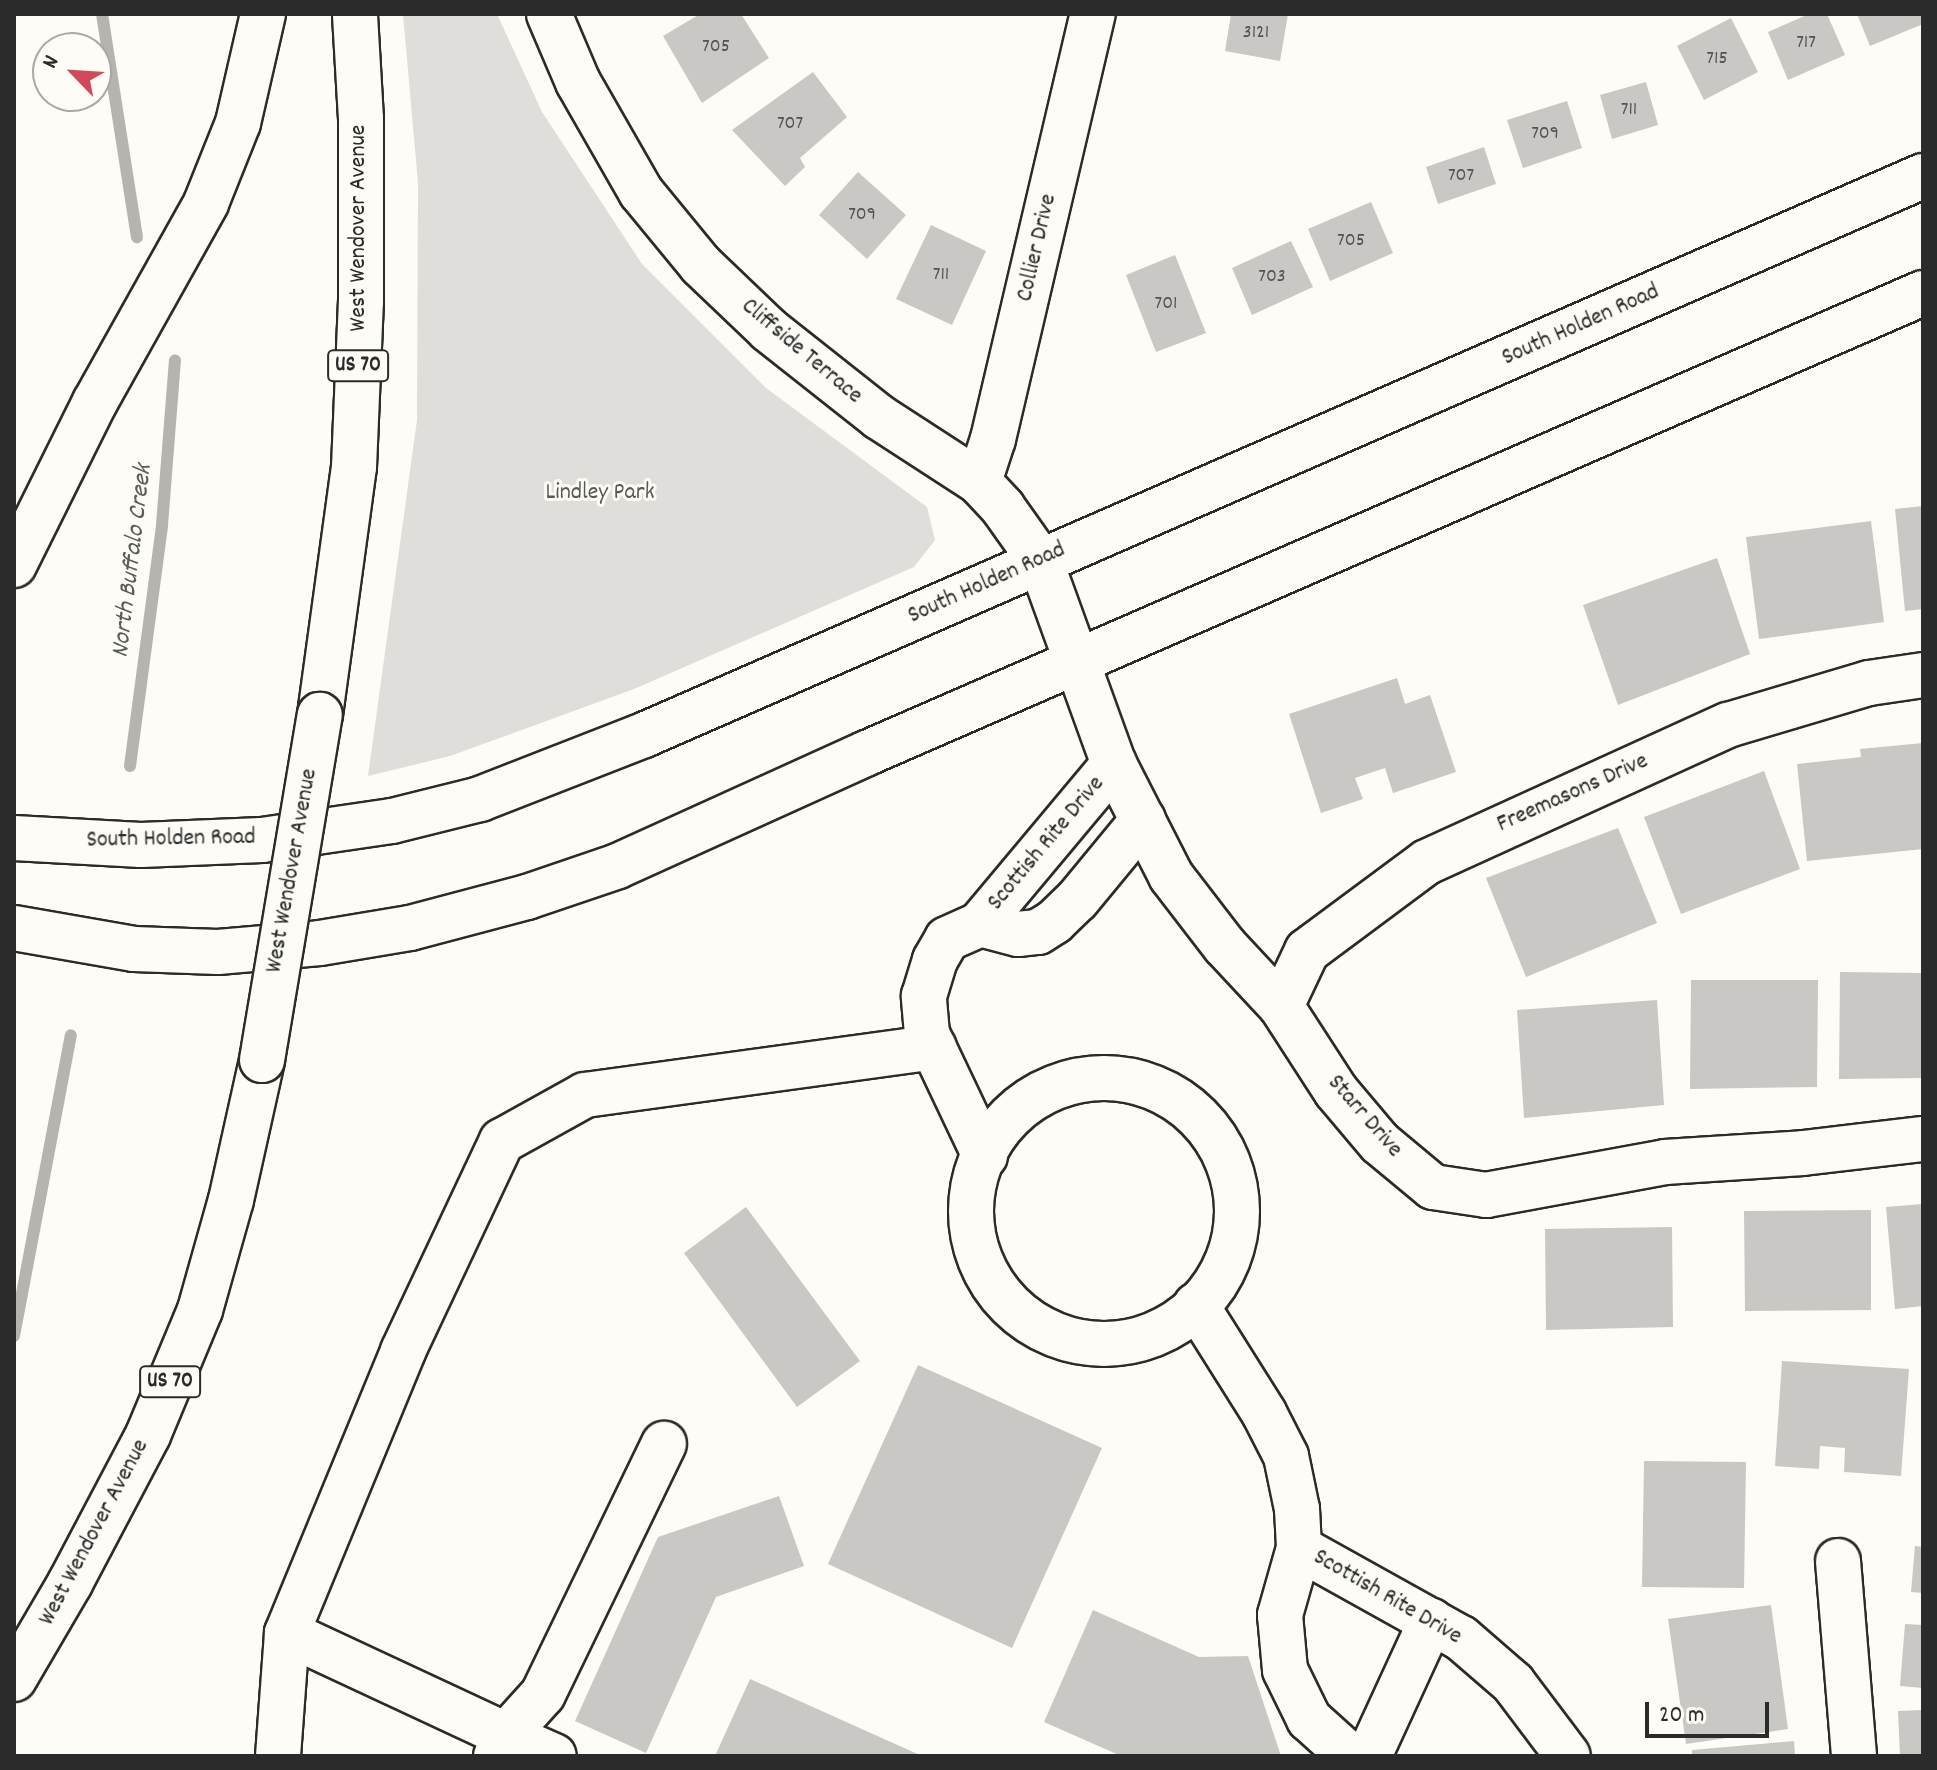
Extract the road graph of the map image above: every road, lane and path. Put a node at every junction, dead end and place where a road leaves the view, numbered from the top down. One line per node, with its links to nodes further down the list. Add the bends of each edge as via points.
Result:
1 (263, 14): 9 (main road, via 238,123 206,203 95,402)
2 (355, 14): 29 (main road, West Wendover Avenue / US 70, bridge, via 361,271 354,467 320,715 262,1060 200,1310 148,1435)
3 (549, 14): 7 (main road, Cliffside Terrace, via 578,82 641,192 701,265 769,330 879,417)
4 (1093, 14): 7 (main road, Collier Drive)
5 (1923, 176): 8 (main road, South Holden Road)
6 (1923, 293): 10 (main road)
7 (979, 482): 8 (main road, Cliffside Terrace)
8 (1040, 560): 10 (main road, Cliffside Terrace); 14 (main road, South Holden Road, via 644,735 480,799 392,821 250,841 141,845)
9 (14, 565)
10 (1078, 661): 12 (main road, Starr Drive); 18 (main road, via 618,866 410,928 218,952 134,949)
11 (1923, 675): 19 (main road, Freemasons Drive, via 1869,683 1728,725 1427,862 1307,951)
12 (1114, 764): 13 (main road, Starr Drive); 15 (main road, Scottish Rite Drive)
13 (1143, 820): 16 (main road); 19 (main road, Starr Drive, via 1171,876)
14 (14, 838)
15 (1016, 883): 16 (main road); 17 (main road, Scottish Rite Drive)
16 (1054, 922): 17 (main road, Scottish Rite Drive, via 1038,932 1018,934)
17 (980, 924): 20 (main road, Scottish Rite Drive, via 947,939 935,960 924,996 927,1034)
18 (14, 928)
19 (1281, 1006): 21 (main road, Starr Drive, via 1336,1091 1380,1143 1433,1187 1486,1195 1665,1162)
20 (934, 1047): 22 (main road, Scottish Rite Drive); 28 (main road, via 585,1095 502,1141 403,1351)
21 (1923, 1139)
22 (985, 1156): 23 (main road, via 976,1179 972,1229 987,1277 1016,1316 1058,1340 1106,1346 1154,1334); 23 (main road, via 998,1132 1027,1103 1056,1086 1113,1076 1146,1082 1188,1104 1219,1142 1235,1190 1232,1239 1211,1286)
23 (1196, 1305): 25 (main road, Scottish Rite Drive, via 1286,1456)
24 (664, 1444): 30 (main road, via 543,1694)
25 (1299, 1548): 27 (main road, Scottish Rite Drive); 33 (main road, Scottish Rite Drive, via 1280,1615 1285,1670 1309,1719)
26 (1838, 1561): 36 (main road)
27 (1431, 1621): 34 (main road); 35 (main road, Scottish Rite Drive, via 1461,1638 1513,1683)
28 (287, 1633): 30 (main road); 31 (main road)
29 (14, 1679)
30 (501, 1746): 32 (main road)
31 (278, 1756)
32 (554, 1756)
33 (1350, 1756)
34 (1369, 1756)
35 (1568, 1756)
36 (1854, 1756)

